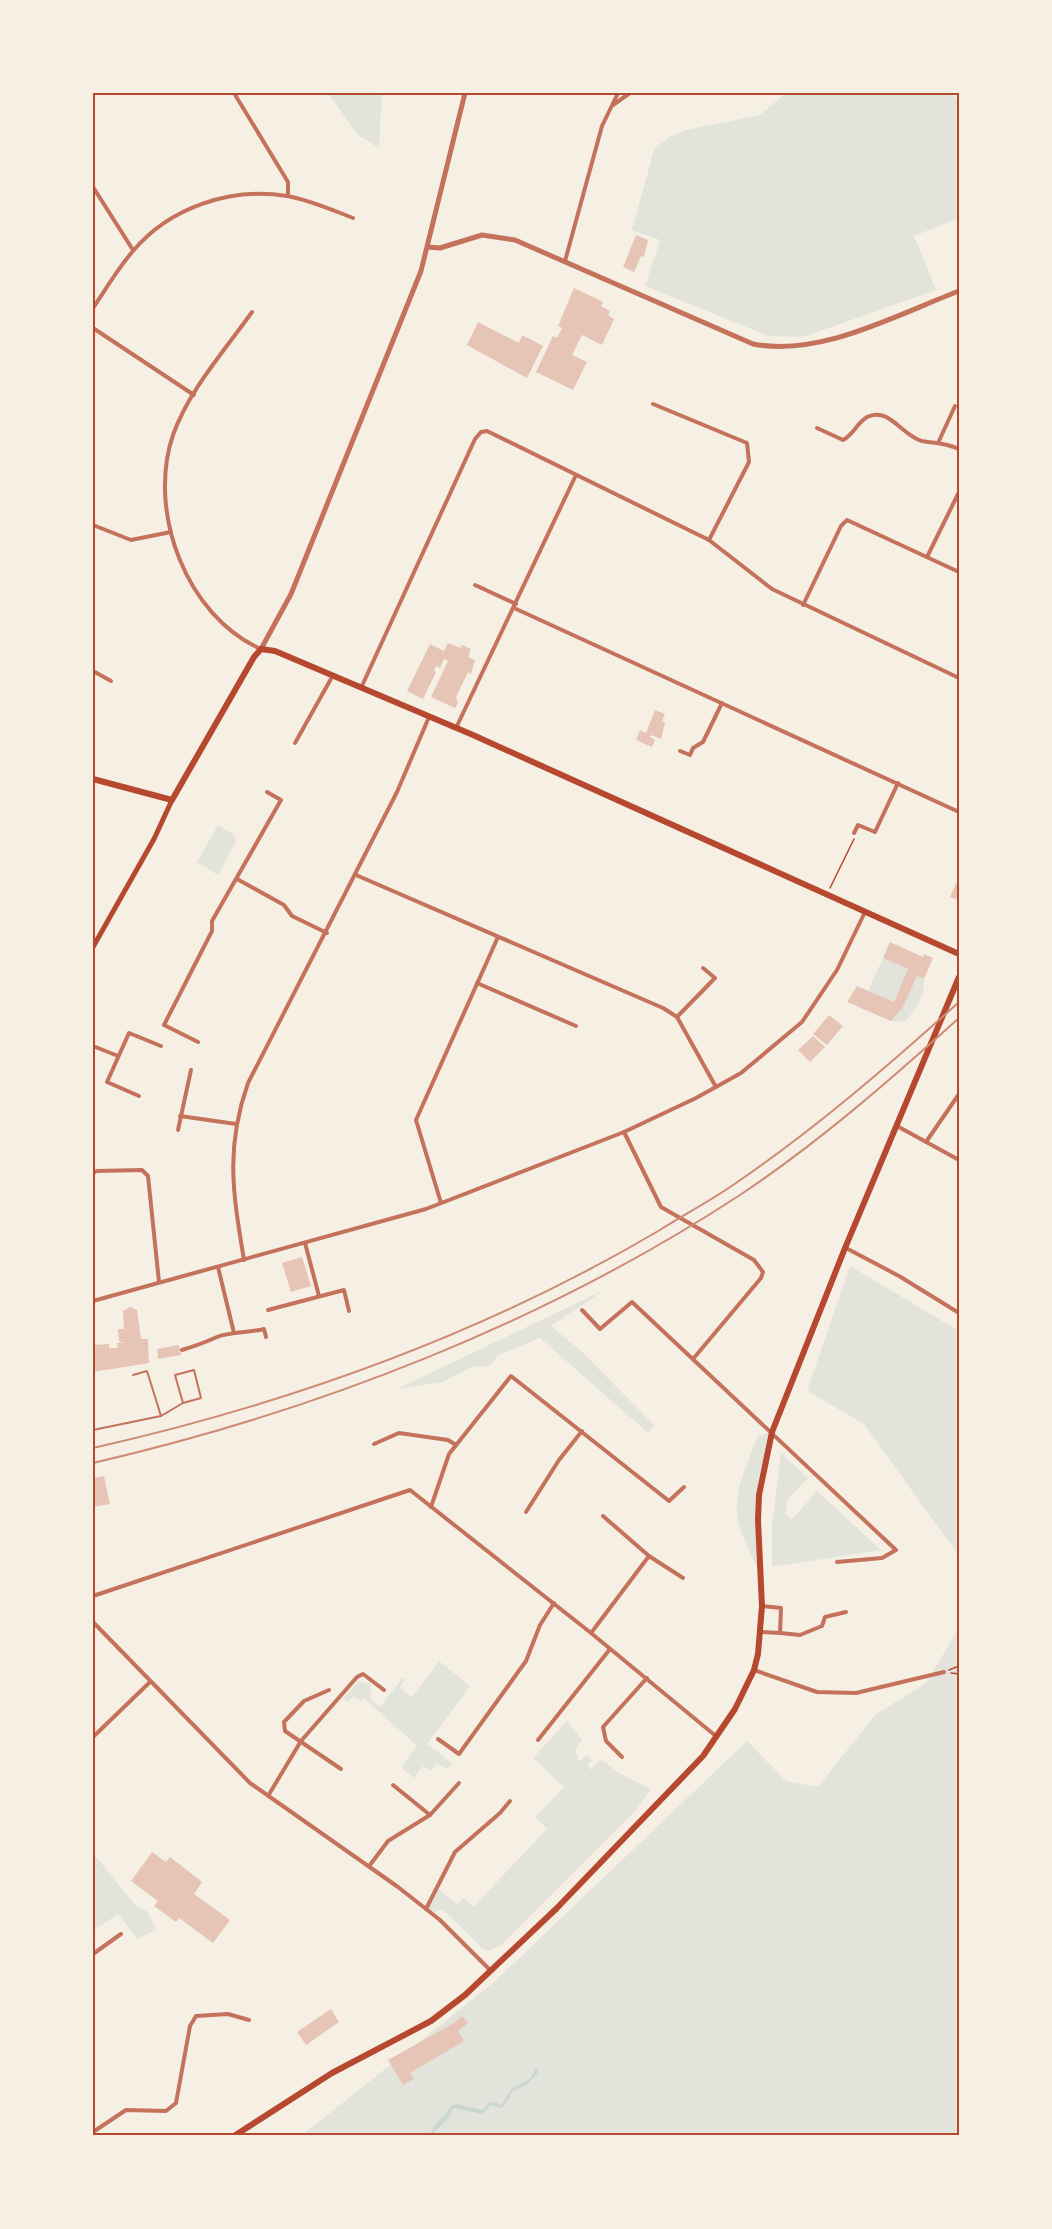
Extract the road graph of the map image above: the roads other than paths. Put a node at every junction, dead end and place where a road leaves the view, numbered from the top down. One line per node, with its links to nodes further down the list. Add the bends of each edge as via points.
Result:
1 (234, 93): 7 (street, via 288,182)
2 (465, 93): 9 (street)
3 (618, 93): 5 (street)
4 (630, 93): 5 (street)
5 (612, 105): 11 (street, via 602,126)
6 (93, 187): 10 (street)
7 (288, 196): 8 (street); 10 (street, via 245,194 205,202 165,222)
8 (353, 218)
9 (429, 247): 11 (street, via 496,236); 33 (street, via 291,594)
10 (133, 250): 13 (street)
11 (565, 261): 12 (street, via 753,344 780,348 822,343)
12 (959, 291)
13 (93, 308)
14 (252, 312): 16 (street)
15 (93, 328): 16 (street)
16 (194, 395): 26 (street, via 174,434 167,462 166,498)
17 (653, 404): 27 (street, via 747,443 749,462)
18 (955, 405): 20 (street)
19 (817, 429): 20 (street, via 843,440 868,417 880,416 921,441)
20 (939, 441): 21 (street)
21 (959, 449)
22 (576, 475): 27 (street); 32 (street); 38 (street, via 487,431 481,432)
23 (959, 492): 24 (street)
24 (957, 499): 28 (street)
25 (93, 525): 26 (street, via 131,540)
26 (171, 532): 33 (street, via 181,561 202,599 222,621)
27 (709, 540): 31 (street, via 757,579)
28 (927, 557): 29 (street); 31 (street, via 847,520)
29 (959, 572)
30 (475, 585): 32 (street)
31 (803, 605): 36 (street)
32 (515, 606): 39 (street); 41 (street)
33 (261, 649): 35 (main road, via 275,651); 47 (main road)
34 (93, 671): 37 (street)
35 (332, 677): 38 (main road); 42 (street)
36 (959, 678)
37 (111, 681)
38 (360, 689): 40 (main road)
39 (722, 702): 43 (street, via 703,742 690,755); 45 (street)
40 (429, 717): 41 (main road); 50 (street)
41 (456, 728): 52 (main road)
42 (295, 743)
43 (680, 751)
44 (93, 779): 47 (main road)
45 (898, 783): 48 (street); 49 (street, via 875,832 858,825)
46 (267, 792): 51 (street, via 282,800)
47 (172, 800): 55 (main road)
48 (959, 812)
49 (854, 833)
50 (356, 875): 53 (street); 54 (street)
51 (237, 879): 53 (street, via 284,905 292,916); 62 (street, via 212,921 212,932 164,1025)
52 (865, 912): 56 (main road); 67 (street, via 837,970 806,1016 771,1050)
53 (327, 933): 71 (street, via 248,1083)
54 (498, 937): 59 (street); 60 (street)
55 (93, 947)
56 (959, 954)
57 (703, 968): 60 (street, via 715,978)
58 (959, 977): 72 (main road)
59 (477, 983): 61 (street); 78 (street, via 416,1120)
60 (677, 1017): 67 (street)
61 (576, 1026)
62 (198, 1042)
63 (93, 1046): 65 (street)
64 (161, 1046): 65 (street, via 129,1033)
65 (118, 1056): 69 (street, via 107,1082)
66 (191, 1070): 70 (street)
67 (716, 1087): 74 (street)
68 (959, 1094): 75 (street)
69 (139, 1096)
70 (180, 1116): 71 (street); 73 (street)
71 (236, 1124): 81 (street, via 232,1183)
72 (897, 1126): 75 (street); 80 (main road)
73 (178, 1130)
74 (624, 1132): 78 (street); 93 (street, via 661,1207 754,1260 763,1272)
75 (926, 1142): 76 (street)
76 (959, 1160)
77 (93, 1173): 83 (street, via 142,1170 148,1176)
78 (441, 1203): 79 (street)
79 (305, 1243): 81 (street); 84 (street)
80 (845, 1248): 89 (street); 99 (main road)
81 (244, 1260): 82 (street)
82 (218, 1268): 83 (street); 90 (street)
83 (159, 1282): 85 (street)
84 (319, 1296): 86 (street); 88 (street, via 344,1290)
85 (93, 1301)
86 (268, 1310)
87 (582, 1310): 93 (street, via 600,1329 632,1302)
88 (349, 1311)
89 (959, 1313)
90 (234, 1333): 91 (street, via 264,1329); 92 (street)
91 (266, 1337)
92 (182, 1350)
93 (693, 1359): 99 (street)
94 (133, 1375): 96 (lane, via 147,1371)
95 (183, 1403): 95 (lane, via 175,1375 194,1370 201,1398); 96 (lane)
96 (161, 1416): 97 (lane)
97 (93, 1430)
98 (582, 1431): 101 (street, via 511,1376); 102 (street, via 669,1501); 104 (street)
99 (772, 1432): 107 (street, via 896,1550 882,1557); 111 (main road, via 759,1503)
100 (374, 1444): 101 (street, via 399,1433 448,1440)
101 (456, 1445): 103 (street, via 448,1454)
102 (684, 1487)
103 (431, 1507): 109 (street, via 410,1490); 110 (street)
104 (526, 1512)
105 (603, 1516): 106 (street)
106 (650, 1556): 108 (street); 115 (street)
107 (837, 1562)
108 (683, 1578)
109 (93, 1596)
110 (554, 1603): 115 (street); 126 (street, via 540,1625 526,1661 459,1754)
111 (762, 1606): 114 (main road); 116 (street, via 781,1608)
112 (846, 1612): 116 (street, via 825,1617 822,1626 800,1635)
113 (93, 1622): 121 (street)
114 (761, 1632): 116 (street); 118 (main road)
115 (591, 1633): 117 (street)
116 (780, 1634)
117 (610, 1649): 120 (street); 127 (street)
118 (754, 1670): 119 (street, via 817,1692 856,1693); 125 (main road)
119 (944, 1672)
120 (646, 1678): 125 (street); 129 (street, via 603,1727 606,1741)
121 (150, 1682): 124 (street); 133 (street, via 245,1778)
122 (329, 1690): 128 (street, via 304,1701 284,1722 285,1731)
123 (384, 1690): 128 (street, via 363,1674 357,1677)
124 (93, 1737)
125 (717, 1738): 140 (main road, via 556,1909)
126 (438, 1739)
127 (538, 1740)
128 (301, 1742): 130 (street); 133 (street)
129 (622, 1757)
130 (341, 1769)
131 (459, 1783): 135 (street)
132 (393, 1785): 135 (street)
133 (268, 1796): 136 (street)
134 (510, 1801): 137 (street, via 455,1852)
135 (430, 1815): 136 (street, via 388,1841)
136 (370, 1865): 137 (street)
137 (426, 1909): 140 (street)
138 (121, 1934): 139 (street)
139 (93, 1954)
140 (491, 1971): 143 (main road, via 431,2020 332,2073)
141 (249, 2020): 142 (street, via 228,2014 196,2016 190,2026 176,2103 166,2111 126,2110)
142 (93, 2132)
143 (234, 2136)

